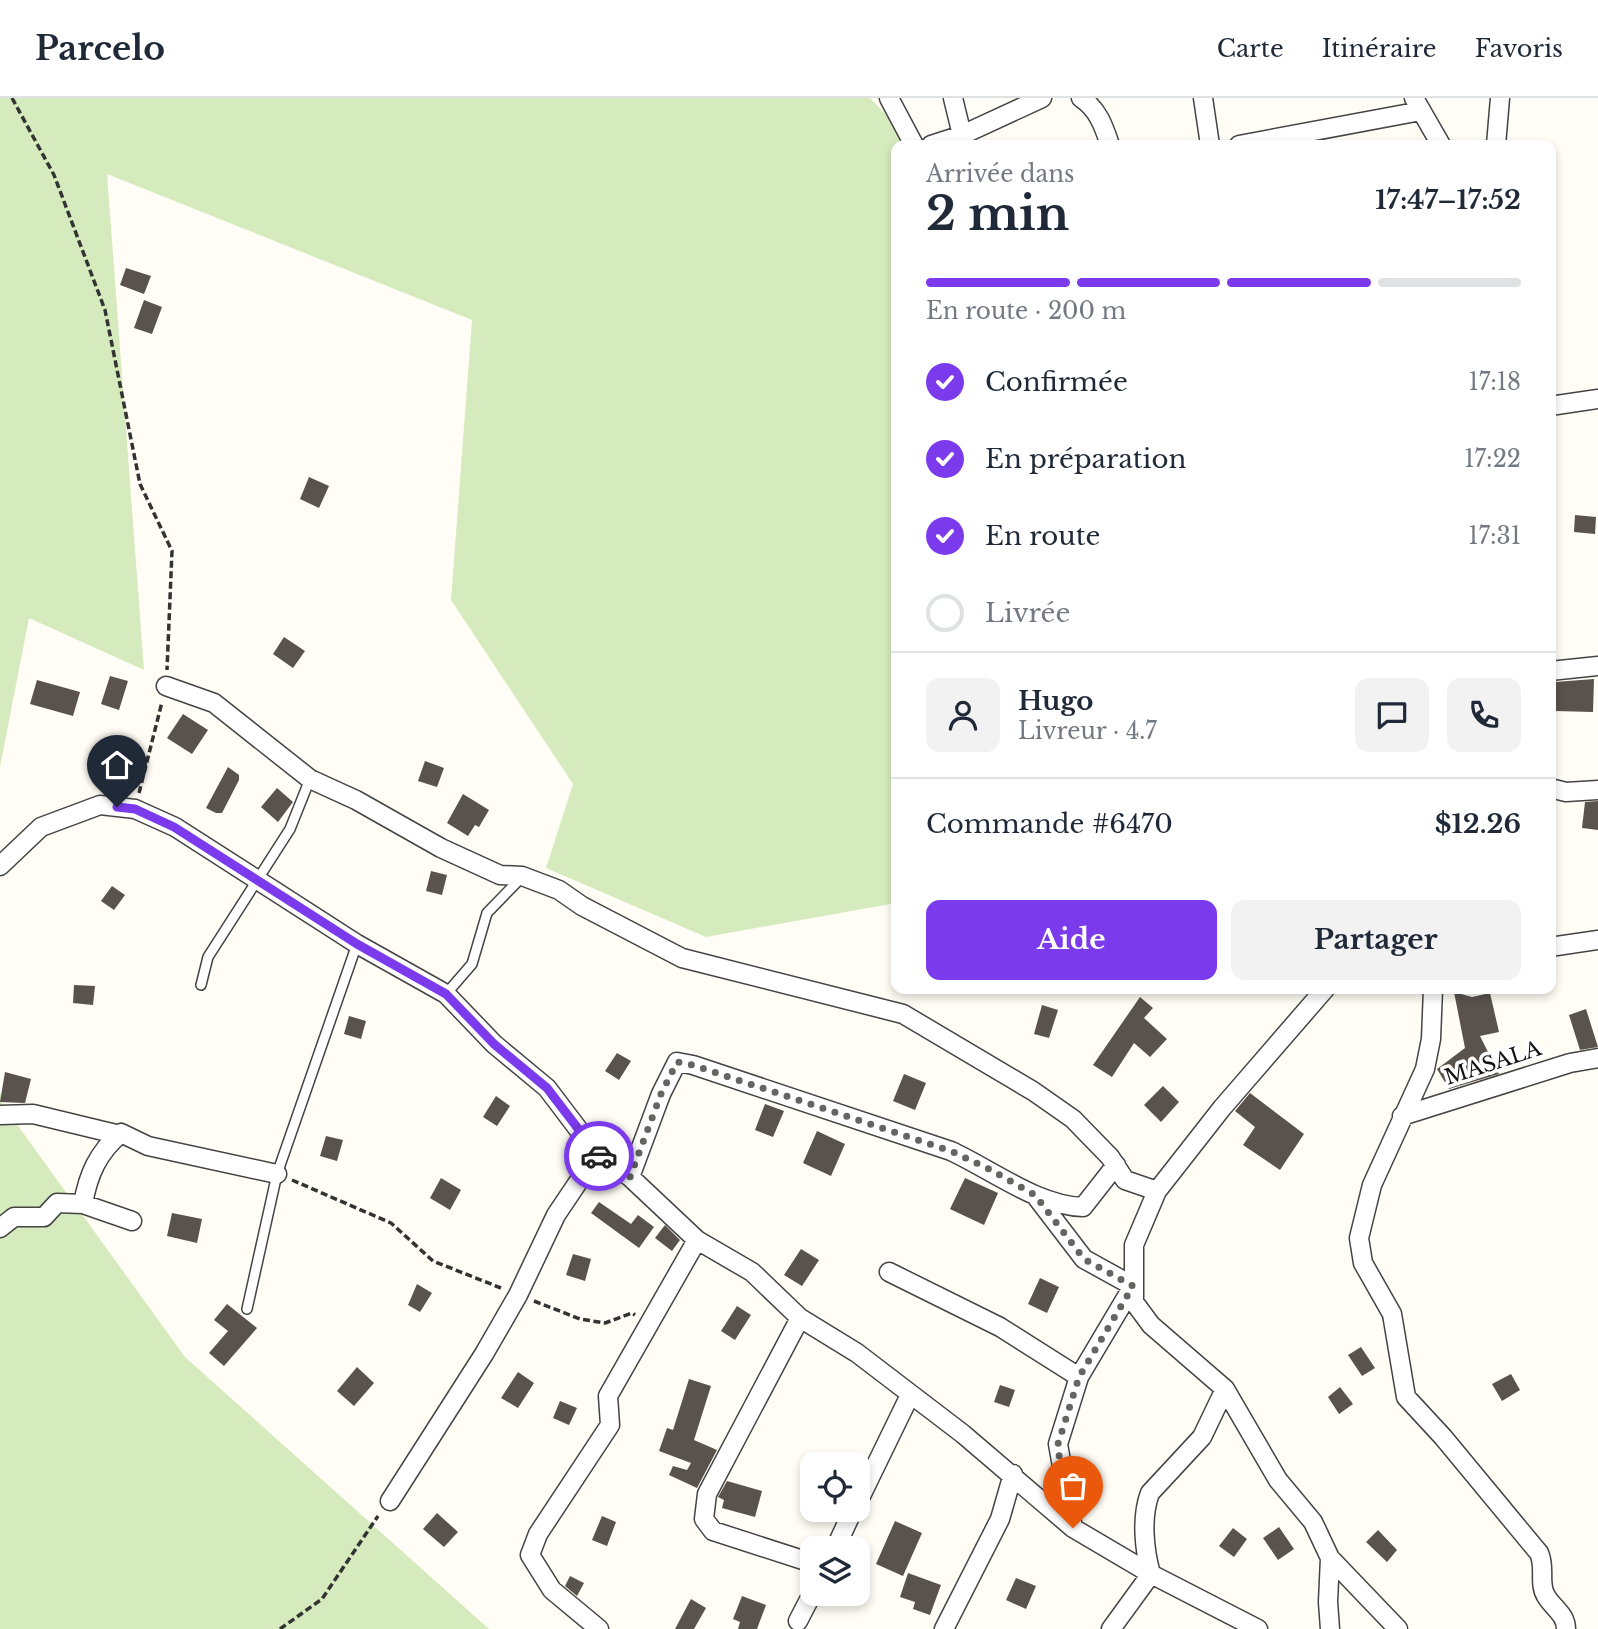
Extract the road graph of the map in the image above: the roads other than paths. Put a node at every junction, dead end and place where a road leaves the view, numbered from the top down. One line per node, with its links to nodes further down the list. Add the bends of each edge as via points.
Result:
1 (889, 98): 10 (street)
2 (953, 98): 8 (street)
3 (1042, 98): 8 (street)
4 (1081, 98): 12 (street, via 1103,124)
5 (1203, 98): 13 (street)
6 (1500, 98): 15 (street)
7 (1417, 104): 9 (street); 14 (street)
8 (962, 135): 11 (street)
9 (1313, 139)
10 (911, 140)
11 (946, 140)
12 (1108, 140)
13 (1209, 140)
14 (1438, 140)
15 (1496, 140)
16 (1598, 399): 17 (street)
17 (1556, 405)
18 (1598, 666): 19 (street)
19 (1556, 670)
20 (166, 686): 21 (street, via 214,703)
21 (310, 779): 25 (street, via 500,876); 26 (lane, via 290,830)
22 (1556, 790): 23 (street)
23 (1598, 790)
24 (0, 866): 26 (street, via 41,827 100,805 135,809 174,827)
25 (522, 876): 31 (lane, via 487,913 472,964); 39 (street, via 559,890 682,958 903,1014 1073,1119)
26 (256, 881): 28 (street); 30 (lane, via 208,957)
27 (1598, 940): 29 (street)
28 (357, 944): 31 (street); 40 (lane)
29 (1556, 946)
30 (201, 985)
31 (446, 994): 38 (street, via 494,1044 547,1088)
32 (1321, 994): 42 (street)
33 (1433, 994): 36 (street, via 1425,1069)
34 (1598, 1058): 36 (street, MASALA)
35 (0, 1115): 37 (street, via 33,1114)
36 (1402, 1116): 70 (street, via 1363,1217 1359,1238 1363,1263 1392,1314 1406,1397 1539,1553 1544,1562 1546,1597 1562,1615)
37 (120, 1135): 40 (street, via 149,1146); 44 (street, via 88,1176)
38 (597, 1154): 41 (street); 57 (street, via 556,1215 518,1295)
39 (1116, 1165): 42 (street, via 1125,1180); 43 (street, via 1083,1207)
40 (277, 1174): 50 (lane)
41 (630, 1177): 43 (street, via 677,1062 951,1151); 47 (street)
42 (1157, 1191): 49 (street, via 1134,1245)
43 (1035, 1195): 49 (street, via 1084,1259)
44 (83, 1204): 45 (street); 46 (street, via 57,1203 44,1217 14,1217)
45 (132, 1221)
46 (0, 1227)
47 (697, 1240): 51 (street, via 752,1272); 65 (street, via 608,1396 610,1425 538,1534 530,1555 552,1590)
48 (889, 1272): 52 (street, via 1000,1327)
49 (1133, 1286): 52 (street); 53 (street, via 1133,1302 1151,1325)
50 (247, 1309)
51 (800, 1318): 54 (street, via 857,1353); 60 (street, via 707,1494 704,1519 713,1531)
52 (1079, 1377): 58 (street, via 1058,1444)
53 (1225, 1388): 59 (street, via 1278,1480 1313,1522); 61 (street, via 1202,1437 1150,1493 1144,1552)
54 (910, 1395): 55 (street); 56 (street)
55 (1013, 1474): 58 (street); 66 (street, via 1000,1520)
56 (870, 1477)
57 (390, 1501)
58 (1073, 1528): 61 (street)
59 (1330, 1558): 68 (street); 69 (street)
60 (800, 1559)
61 (1151, 1574): 64 (street); 67 (street)
62 (806, 1606): 63 (street)
63 (798, 1621)
64 (1249, 1627)
65 (600, 1629)
66 (944, 1629)
67 (1111, 1629)
68 (1330, 1629)
69 (1398, 1629)
70 (1566, 1629)

